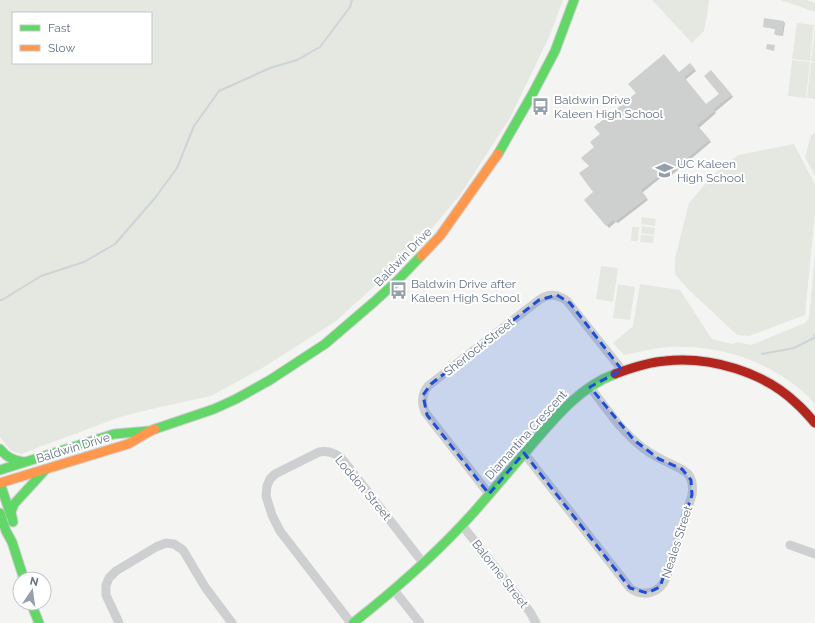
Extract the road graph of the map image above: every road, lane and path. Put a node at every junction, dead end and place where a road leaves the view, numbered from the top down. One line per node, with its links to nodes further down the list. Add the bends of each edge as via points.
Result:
1 (574, 0): 5 (main road, Baldwin Drive, via 555,51 498,153 440,236 398,280 325,344 270,380 214,409)
2 (622, 370): 3 (main road, Diamantina Crescent); 4 (main road, Diamantina Crescent, via 670,359 706,361 730,366 753,374 775,386 803,409); 12 (street, Sherlock Street, via 567,300 557,295 549,295 539,300 428,386 422,399 425,412)
3 (590, 387): 7 (main road, Diamantina Crescent, via 562,410); 7 (street, Neales Street, via 634,440 655,456 682,469 692,480 692,495 663,584 651,593 643,594 630,588)
4 (815, 423)
5 (150, 431): 8 (main road, Baldwin Drive, via 114,434); 10 (main road, Baldwin Drive, via 128,444)
6 (0, 449): 8 (main road, via 10,459)
7 (524, 453): 12 (main road, Diamantina Crescent)
8 (24, 462): 9 (main road, Baldwin Drive)
9 (0, 470)
10 (46, 470): 11 (main road, Baldwin Drive); 14 (main road, via 14,504 11,512)
11 (0, 483): 14 (main road)
12 (489, 494): 15 (main road, Diamantina Crescent)
13 (0, 513): 16 (main road)
14 (13, 522): 17 (main road, via 15,528)
15 (462, 525): 20 (main road, Diamantina Crescent); 29 (street, Balonne Street)
16 (3, 528): 17 (main road)
17 (12, 542): 21 (main road)
18 (790, 545): 19 (street)
19 (815, 554)
20 (424, 564): 22 (main road, Diamantina Crescent); 27 (street, Loddon Street, via 337,455 327,451 319,452 275,474 268,482 266,493 268,506 276,523)
21 (21, 571)
22 (394, 590): 27 (main road, Diamantina Crescent); 28 (street)
23 (35, 611): 24 (main road)
24 (39, 623)
25 (119, 623): 26 (street, via 106,595 109,578 116,571 166,543 177,546 186,553 199,578)
26 (232, 623)
27 (352, 623)
28 (420, 623)
29 (536, 623)

